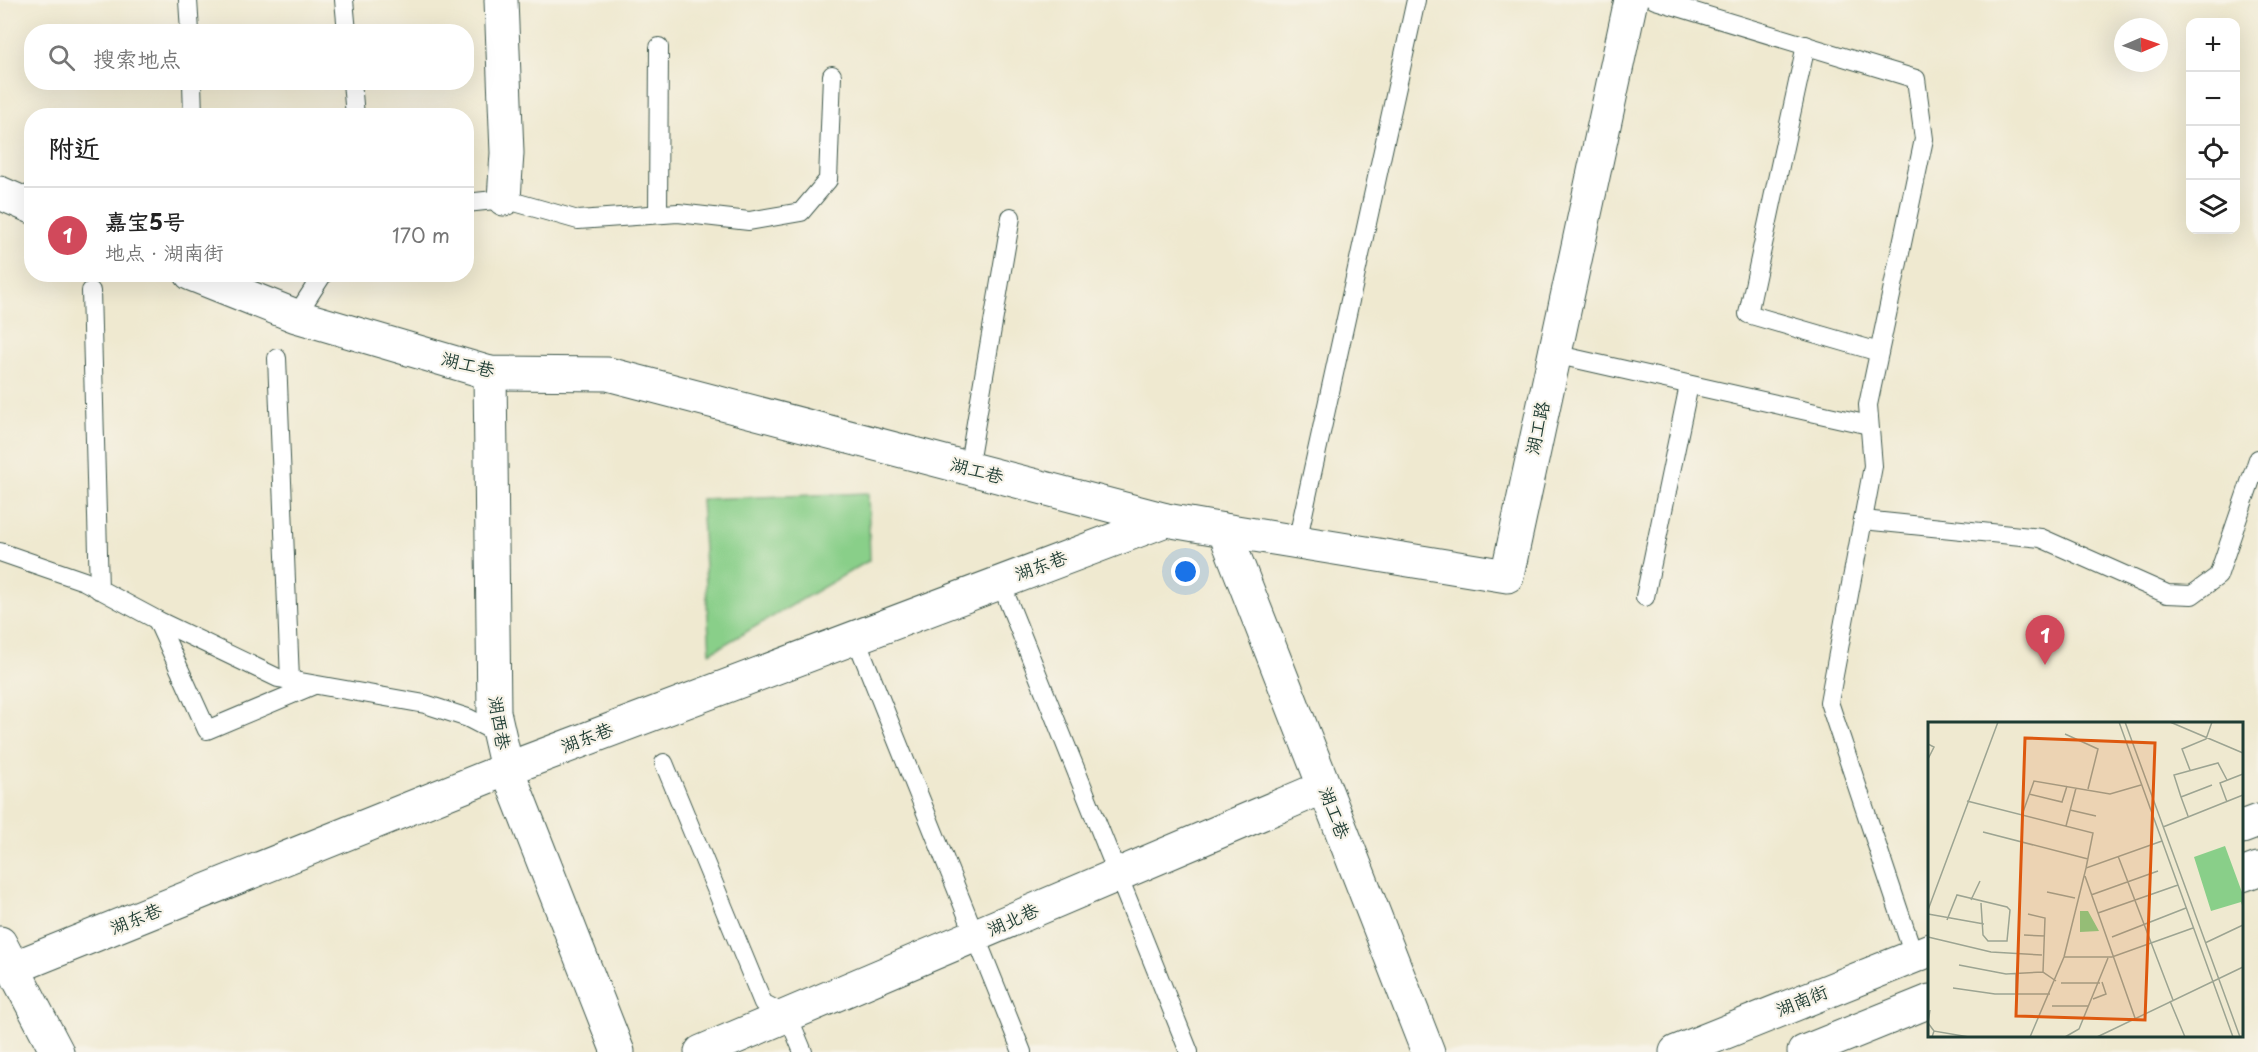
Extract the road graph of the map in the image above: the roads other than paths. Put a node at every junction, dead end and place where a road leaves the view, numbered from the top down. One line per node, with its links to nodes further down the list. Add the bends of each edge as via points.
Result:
1 (188, 0): 7 (lane)
2 (344, 0): 8 (lane)
3 (501, 0): 17 (street, via 507,153)
4 (1416, 0): 37 (lane)
5 (1631, 0): 27 (street, 湖工路)
6 (1655, 0): 9 (lane)
7 (190, 24)
8 (346, 24)
9 (1806, 45): 26 (lane, via 1916,79 1924,140); 26 (lane, via 1748,314)
10 (659, 47): 20 (lane)
11 (832, 75): 20 (lane, via 828,180 801,212 749,221)
12 (192, 90): 14 (lane)
13 (353, 90): 15 (lane)
14 (193, 108)
15 (354, 108)
16 (0, 193): 19 (street)
17 (504, 199): 18 (lane); 20 (lane, via 578,220)
18 (474, 202)
19 (24, 204)
20 (658, 214)
21 (1011, 218): 32 (lane)
22 (211, 282): 25 (street, 湖工巷)
23 (318, 282): 25 (lane)
24 (91, 291): 40 (lane)
25 (297, 316): 29 (street, 湖工巷)
26 (1879, 352): 31 (lane, via 1868,405)
27 (1554, 354): 30 (lane); 37 (street, 湖工路, via 1507,576)
28 (277, 358): 44 (lane)
29 (490, 373): 34 (street, 湖工巷, via 608,374); 46 (street, 湖西巷, via 494,712)
30 (1689, 385): 31 (lane); 41 (lane)
31 (1869, 425): 35 (lane, via 1873,466)
32 (971, 452)
33 (2258, 459): 35 (lane, via 2218,576 2192,595 2167,594 2041,538)
34 (1166, 520): 36 (street, 湖工巷); 39 (street, 湖东巷)
35 (1863, 520): 56 (lane, via 1829,702)
36 (1224, 530): 37 (street, 湖工路); 49 (street, 湖工巷)
37 (1297, 542)
38 (0, 552): 40 (lane, via 84,581)
39 (1000, 581): 43 (street, 湖东巷); 53 (lane)
40 (99, 590): 42 (lane)
41 (1645, 597)
42 (157, 620): 44 (lane, via 278,678); 45 (lane, via 207,730)
43 (855, 636): 48 (street, 湖东巷); 55 (lane)
44 (290, 680): 45 (lane)
45 (314, 685): 46 (lane, via 425,704 468,718)
46 (499, 734): 48 (street, 湖西巷)
47 (664, 763): 59 (lane, via 763,1003)
48 (507, 769): 57 (street, 湖东巷); 61 (street, 湖西巷)
49 (1324, 787): 53 (street, 湖北巷); 66 (street, 湖工巷)
50 (2258, 821): 51 (street)
51 (2243, 826)
52 (2258, 869): 54 (street)
53 (1118, 874): 55 (street, 湖北巷); 65 (lane)
54 (2243, 874)
55 (976, 937): 59 (street, 湖北巷); 64 (lane)
56 (1922, 953): 67 (street, 湖南街)
57 (7, 956): 60 (street)
58 (1928, 1001): 68 (street)
59 (788, 1016): 62 (street, 湖北巷); 63 (lane)
60 (57, 1052)
61 (618, 1052)
62 (701, 1052)
63 (803, 1052)
64 (1022, 1052)
65 (1189, 1052)
66 (1428, 1052)
67 (1676, 1052)
68 (1804, 1052)

